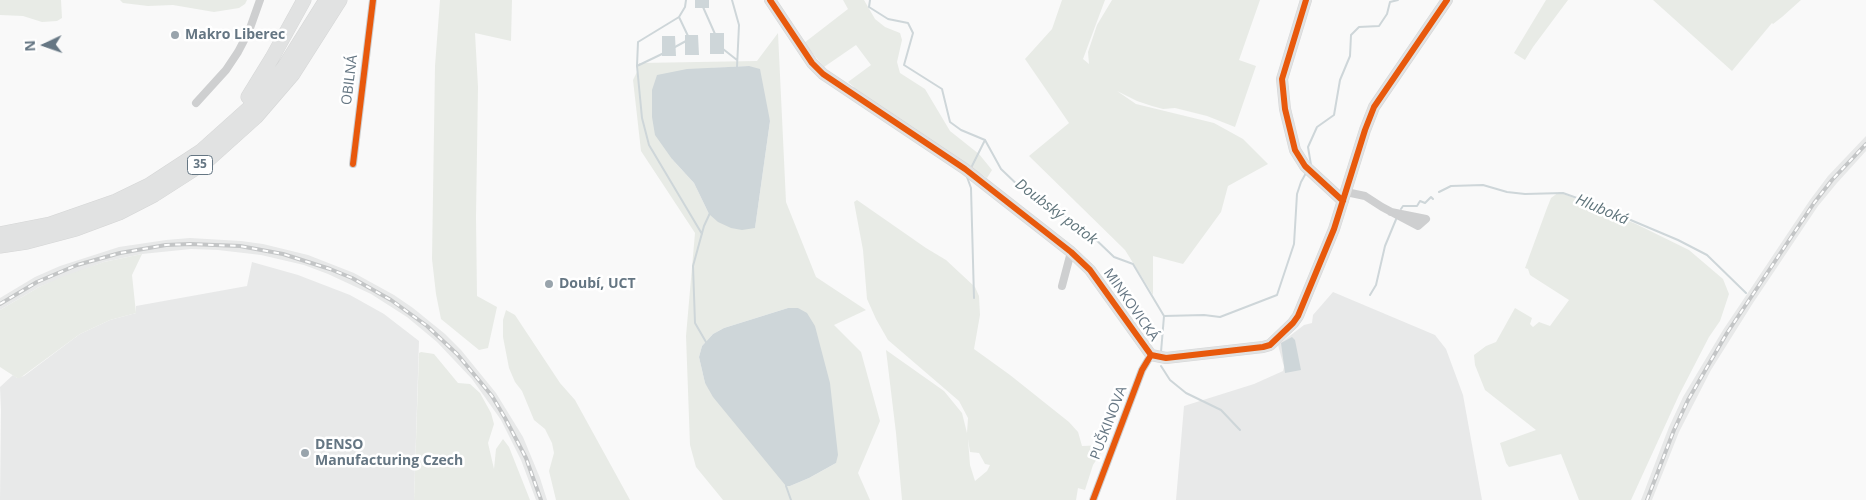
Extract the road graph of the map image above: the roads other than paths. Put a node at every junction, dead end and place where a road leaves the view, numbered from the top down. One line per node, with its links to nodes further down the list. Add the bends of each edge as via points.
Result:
1 (260, 0): 9 (street, via 238,52)
2 (304, 0): 10 (highway, via 252,92)
3 (326, 0): 10 (highway, 35, via 284,67 248,108)
4 (340, 0): 15 (highway, 35, via 293,74 256,117 207,161 154,196 119,213 76,229)
5 (373, 0): 11 (street, OBILNÁ)
6 (770, 0): 16 (street, MINKOVICKÁ, via 822,74 965,169)
7 (1306, 0): 12 (street, via 1282,78 1285,109 1296,150 1309,170)
8 (1447, 0): 12 (street, MINKOVICKÁ, via 1378,100)
9 (196, 103)
10 (201, 150): 14 (highway, 35, via 149,185 116,201 50,224)
11 (353, 164)
12 (1344, 196): 13 (street, via 1365,196); 18 (street, MINKOVICKÁ, via 1298,316 1270,345 1166,358)
13 (1391, 212)
14 (0, 234)
15 (0, 246)
16 (1071, 252): 17 (street); 18 (street, MINKOVICKÁ, via 1090,270)
17 (1062, 286)
18 (1151, 356): 19 (street, PUŠKINOVA, via 1142,370)
19 (1093, 500)

